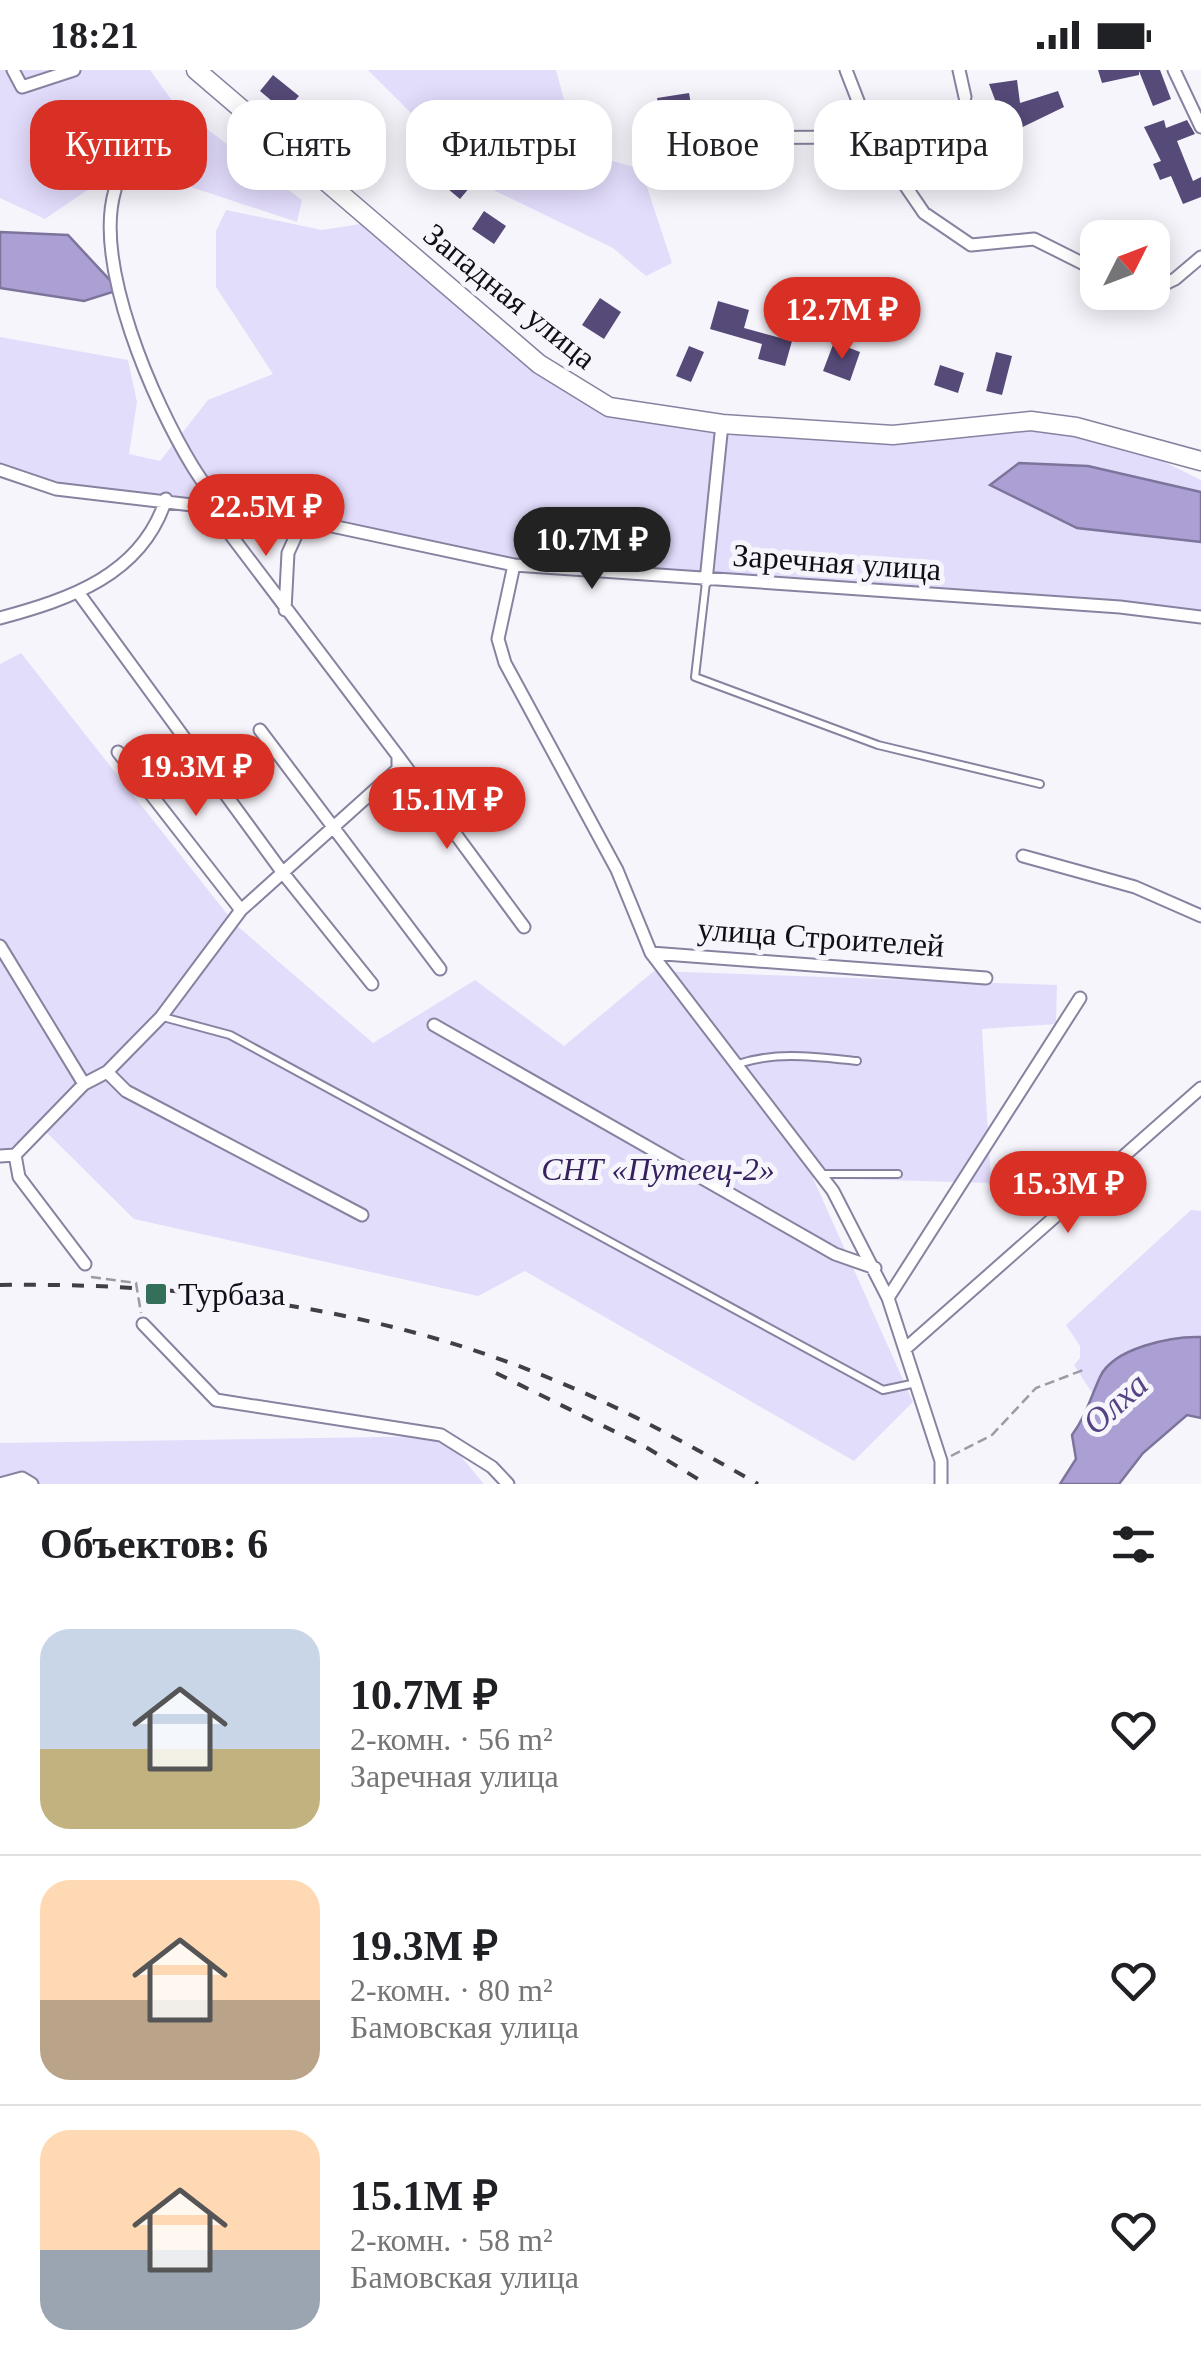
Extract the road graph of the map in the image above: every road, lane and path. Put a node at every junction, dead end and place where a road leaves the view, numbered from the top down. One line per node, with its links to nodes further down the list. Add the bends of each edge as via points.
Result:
1 (13, 70): 2 (street, via 22,86)
2 (74, 70)
3 (196, 70): 15 (main road, Западная улица, via 574,389 609,407)
4 (846, 70): 8 (street)
5 (959, 70): 7 (street)
6 (1174, 70): 9 (street)
7 (965, 97)
8 (858, 100)
9 (1201, 127)
10 (115, 190): 19 (street, via 111,241 134,338 184,450)
11 (908, 190): 13 (street, via 924,213 971,245 1034,239)
12 (1201, 256): 14 (street)
13 (1080, 262)
14 (1170, 281)
15 (722, 424): 16 (main road, Западная улица, via 893,434 1030,421 1076,426); 22 (street)
16 (1201, 461)
17 (0, 470): 18 (street, Заречная улица, via 56,489)
18 (166, 500): 19 (street, Заречная улица); 23 (street, via 136,550)
19 (223, 510): 20 (street, Заречная улица); 24 (street, via 230,534)
20 (303, 520): 21 (street, Заречная улица); 24 (street, via 288,552)
21 (514, 565): 22 (street, Заречная улица); 38 (street, via 498,639 506,663 617,870)
22 (706, 581): 25 (street, Заречная улица); 30 (lane, via 695,677 878,745)
23 (80, 595): 26 (street); 33 (street)
24 (285, 610): 29 (street)
25 (1201, 617)
26 (0, 618)
27 (260, 730): 31 (street)
28 (118, 752): 34 (street)
29 (398, 756): 31 (street, via 398,769); 36 (street)
30 (1040, 784)
31 (333, 832): 33 (street); 39 (street)
32 (1022, 856): 35 (street, via 1136,887)
33 (283, 873): 34 (street); 41 (street)
34 (242, 910): 43 (street)
35 (1201, 916)
36 (524, 927)
37 (0, 946): 48 (street)
38 (651, 952): 40 (street, улица Строителей); 46 (street)
39 (440, 969)
40 (986, 978)
41 (372, 984)
42 (1080, 998): 57 (street)
43 (162, 1017): 47 (street); 61 (lane, via 230,1035 884,1390)
44 (434, 1025): 56 (street, via 805,1238)
45 (857, 1061): 46 (lane, via 801,1056)
46 (738, 1064): 52 (street)
47 (106, 1072): 48 (street); 54 (street, via 126,1091)
48 (84, 1084): 50 (street)
49 (1201, 1088): 59 (street)
50 (15, 1155): 51 (street); 55 (street, via 19,1177)
51 (0, 1156)
52 (822, 1174): 53 (lane); 56 (street)
53 (898, 1174)
54 (362, 1215)
55 (85, 1264): 58 (path, via 90,1277 136,1282)
56 (875, 1268): 57 (street)
57 (888, 1298): 59 (street)
58 (144, 1324): 65 (street, via 216,1400 440,1435)
59 (906, 1349): 61 (street)
60 (1086, 1369): 62 (path, via 1036,1388 992,1436)
61 (916, 1383): 62 (street)
62 (941, 1462): 66 (street)
63 (0, 1484): 64 (street, via 22,1478)
64 (32, 1484)
65 (508, 1484)
66 (941, 1484)

